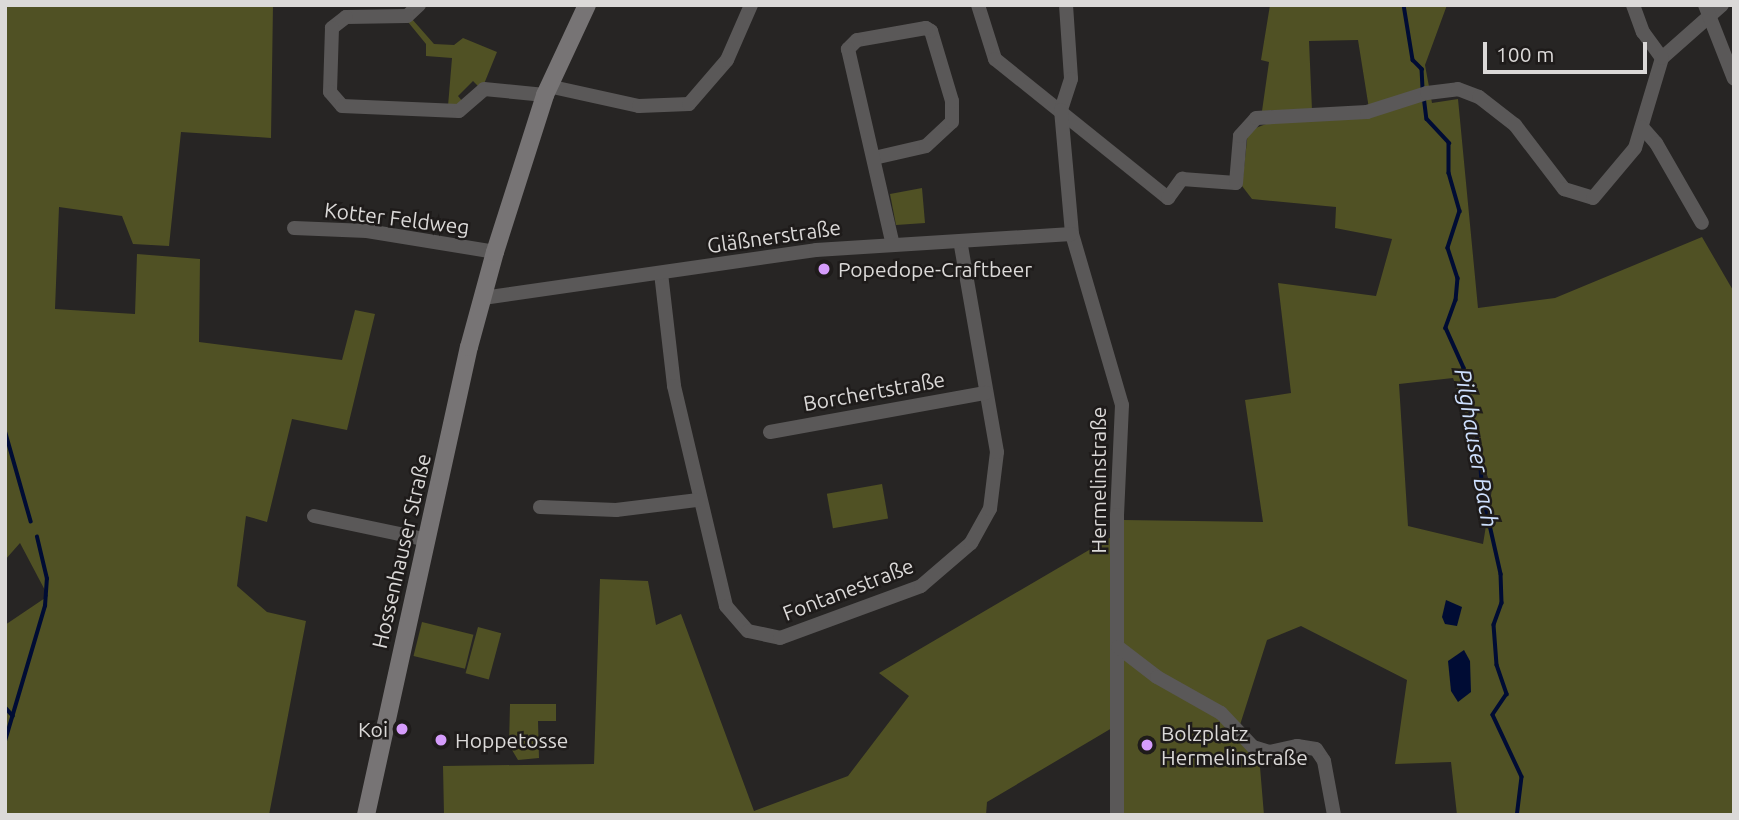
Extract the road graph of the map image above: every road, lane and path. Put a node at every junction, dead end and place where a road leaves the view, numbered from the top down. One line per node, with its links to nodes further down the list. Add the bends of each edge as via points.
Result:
1 (419, 5): 11 (street, via 407,16 346,17 332,28 330,92 342,106 459,111 484,89)
2 (587, 5): 11 (street, Hossenhauser Straße)
3 (751, 5): 11 (street, via 727,60 697,98 680,107 639,106)
4 (978, 5): 12 (street, via 995,59)
5 (1066, 5): 12 (street, via 1071,79)
6 (1633, 5): 9 (street, via 1643,32)
7 (1722, 5): 8 (street)
8 (1707, 10): 9 (street); 10 (street)
9 (1661, 58): 13 (street)
10 (1734, 79)
11 (547, 91): 20 (street, Hossenhauser Straße)
12 (1061, 110): 13 (street, via 1168,198 1182,179 1236,183 1240,136 1250,120 1367,112 1424,93 1464,89 1479,97 1515,125 1550,177 1580,197 1593,198 1604,187 1635,148); 17 (street, Hermelinstraße)
13 (1642, 127): 15 (street)
14 (874, 158): 14 (street, via 849,46 926,28 952,101 952,122 926,146); 19 (street)
15 (1702, 223)
16 (294, 228): 20 (street, Kotter Feldweg, via 367,231)
17 (1072, 234): 18 (street, Gläßnerstraße); 29 (street, Hermelinstraße, via 1122,405)
18 (960, 241): 19 (street, Gläßnerstraße); 23 (street, Fontanestraße)
19 (893, 245): 21 (street, Gläßnerstraße, via 810,251)
20 (495, 252): 22 (street, Hossenhauser Straße)
21 (661, 273): 22 (street, Gläßnerstraße); 25 (street, Fontanestraße, via 674,386)
22 (482, 298): 28 (street, Hossenhauser Straße)
23 (985, 393): 24 (street, Borchertstraße); 25 (street, Fontanestraße, via 997,452 995,486 983,524 949,566 921,586 780,638 756,635 741,626 726,606)
24 (770, 432)
25 (698, 500): 26 (street, via 616,510)
26 (540, 507)
27 (314, 516): 28 (street)
28 (428, 540): 30 (street, Hossenhauser Straße)
29 (1118, 647): 31 (street, Hermelinstraße); 32 (street, via 1157,677 1221,713 1253,747 1269,752 1316,749 1324,761)
30 (366, 815)
31 (1117, 815)
32 (1334, 815)

